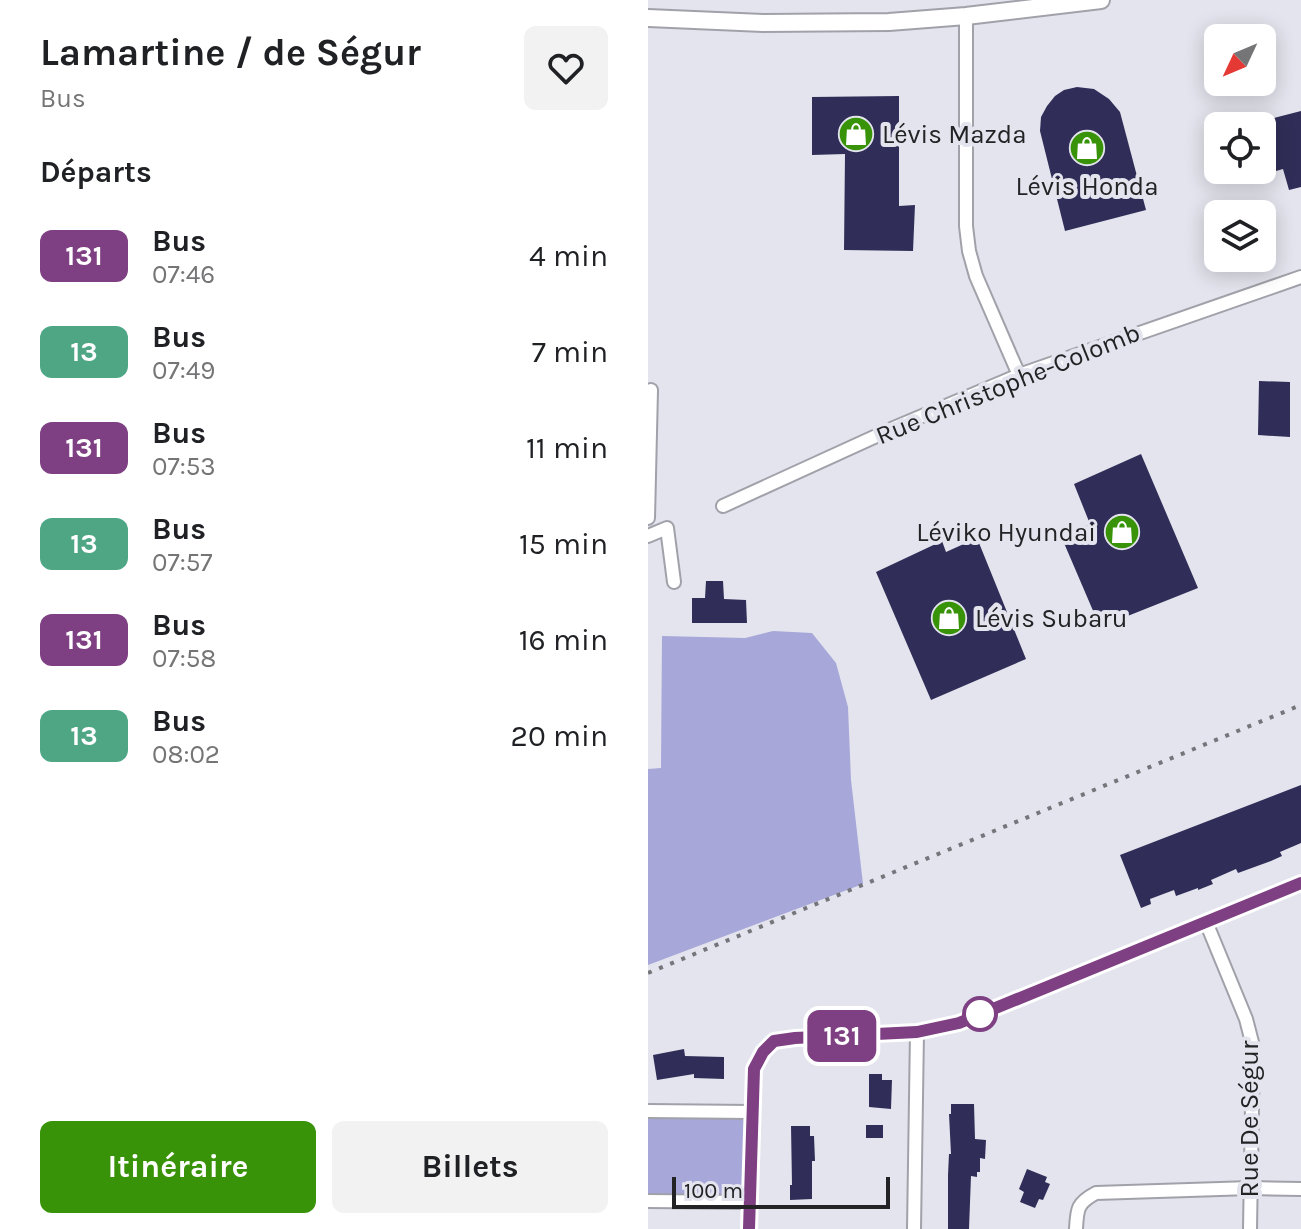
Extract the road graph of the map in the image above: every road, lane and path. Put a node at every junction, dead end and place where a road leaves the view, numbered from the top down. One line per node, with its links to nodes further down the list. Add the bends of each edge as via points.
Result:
1 (1101, 0): 2 (street)
2 (966, 16): 3 (street, via 779,23); 5 (street, via 969,251)
3 (648, 18)
4 (1300, 277): 5 (street, Rue Christophe-Colomb)
5 (1019, 375): 7 (street, Rue Christophe-Colomb)
6 (651, 390): 8 (street)
7 (723, 506)
8 (648, 518)
9 (648, 536): 10 (street, via 667,528)
10 (674, 582)
11 (1301, 883): 12 (street)
12 (1206, 922): 13 (street, via 959,1023); 16 (street, Rue De Ségur, via 1253,1046)
13 (917, 1032): 15 (street, via 774,1041 754,1069); 21 (street)
14 (648, 1111): 15 (street)
15 (752, 1112): 19 (street)
16 (1251, 1188): 17 (street); 22 (street, via 1096,1193 1077,1210); 23 (street, Rue De Ségur)
17 (1301, 1189)
18 (648, 1201): 19 (street)
19 (750, 1202): 20 (street)
20 (749, 1229)
21 (914, 1229)
22 (1076, 1229)
23 (1250, 1229)

